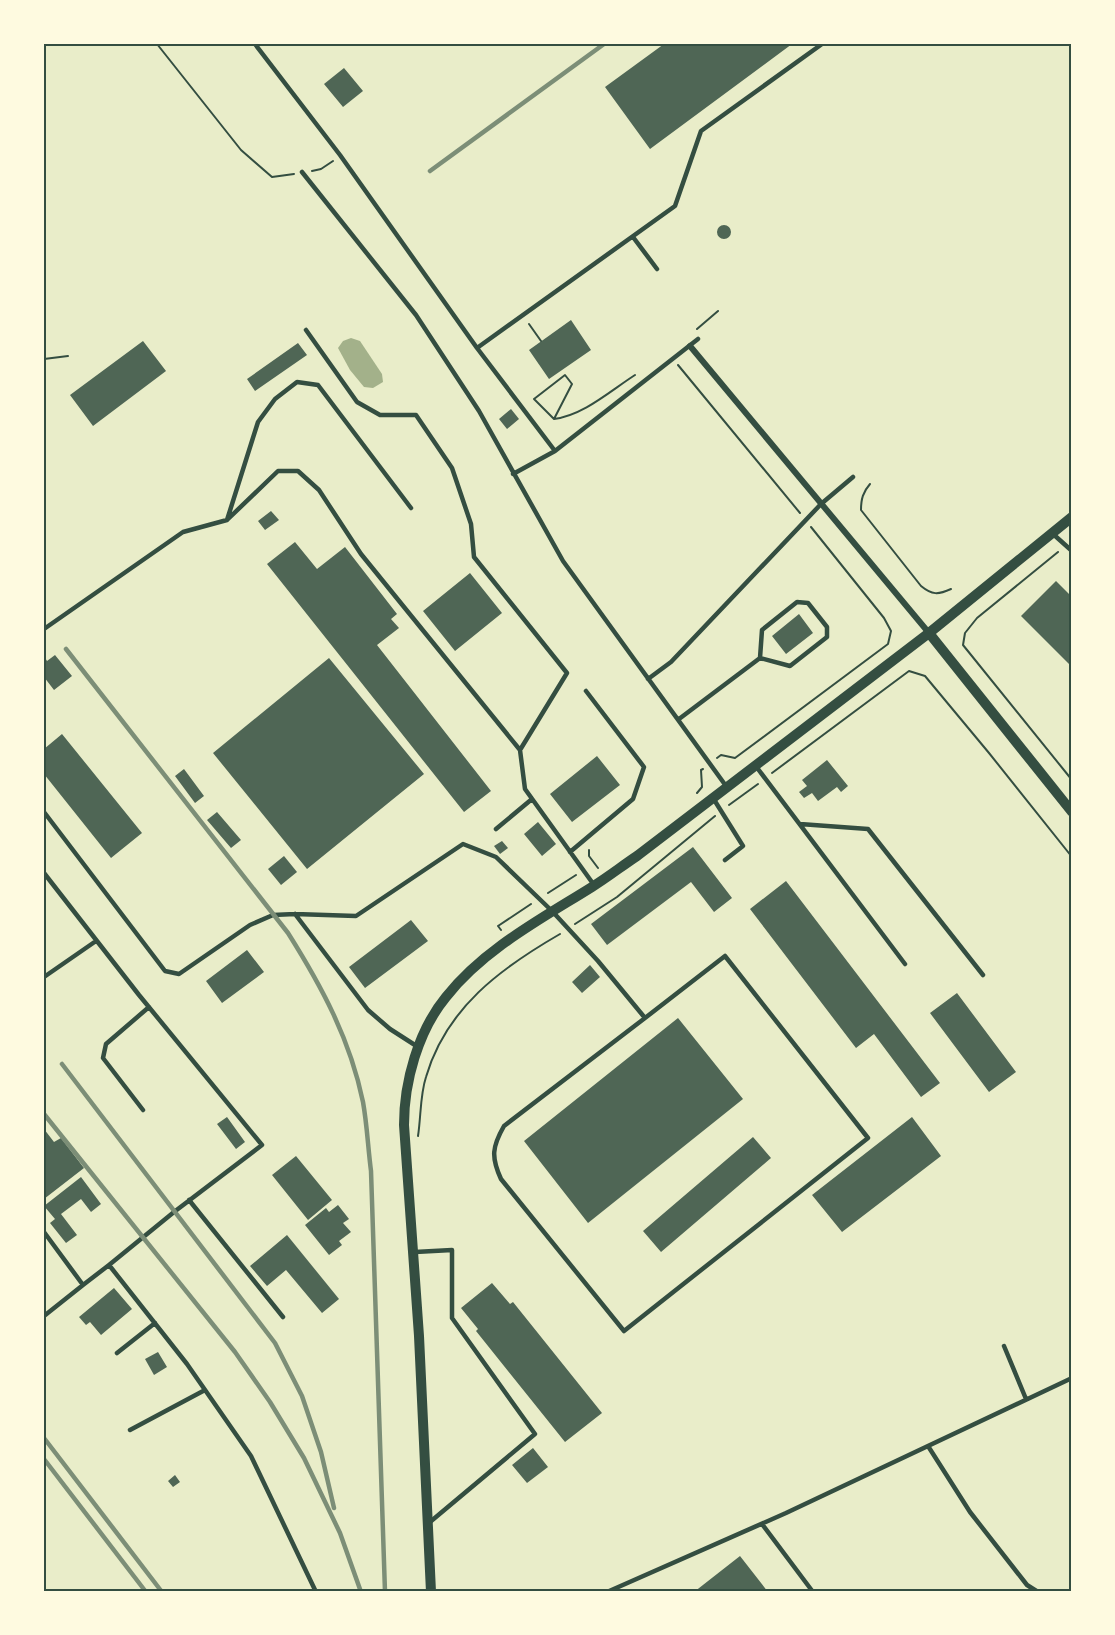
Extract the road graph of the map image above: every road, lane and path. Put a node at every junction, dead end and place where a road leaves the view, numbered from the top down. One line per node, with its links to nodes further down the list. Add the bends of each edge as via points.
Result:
1 (157, 44): 5 (path, via 241,150 272,177)
2 (255, 44): 4 (lane)
3 (822, 44): 6 (lane, via 700,131 675,206)
4 (340, 155): 5 (path, via 321,169); 15 (lane)
5 (302, 172): 24 (lane, via 416,315 479,411)
6 (633, 237): 7 (lane); 9 (lane)
7 (657, 269)
8 (717, 311): 11 (path)
9 (523, 316): 13 (path); 15 (lane)
10 (306, 330): 42 (lane, via 357,402 380,415 416,415 452,468 471,524 474,557 567,673)
11 (692, 332)
12 (698, 339): 14 (lane)
13 (541, 341)
14 (690, 345): 18 (lane); 27 (street)
15 (477, 348): 23 (lane)
16 (68, 356): 17 (path)
17 (44, 359)
18 (673, 359): 23 (lane); 31 (path)
19 (562, 370): 21 (path)
20 (639, 372): 22 (path, via 581,411)
21 (565, 375): 22 (path, via 572,384); 22 (path, via 534,399)
22 (554, 419)
23 (555, 451): 24 (lane)
24 (513, 474): 39 (lane, via 563,561)
25 (853, 477): 27 (lane)
26 (870, 484): 35 (path, via 861,500 861,510 921,586 930,593)
27 (821, 504): 31 (lane); 37 (street)
28 (411, 508): 30 (lane, via 318,385 297,382 274,399 258,422)
29 (1071, 517): 32 (street)
30 (227, 520): 36 (lane, via 183,532); 42 (lane, via 278,471 298,471 319,490 361,554)
31 (806, 520): 39 (lane, via 671,663); 43 (path, via 885,618 891,631 888,644 735,758 721,755)
32 (1053, 534): 33 (lane); 37 (street)
33 (1066, 546): 34 (lane); 46 (path, via 977,618 965,633 963,645)
34 (1071, 551)
35 (951, 589)
36 (44, 629)
37 (929, 633): 44 (street); 53 (street)
38 (760, 658): 38 (lane, via 762,630 797,602 808,603 827,627 827,638 790,666); 41 (lane)
39 (648, 679): 41 (lane)
40 (586, 691): 56 (lane, via 645,767 633,799)
41 (679, 719): 43 (lane)
42 (520, 750): 50 (lane, via 525,789)
43 (710, 764): 47 (lane); 48 (path, via 701,770 702,787)
44 (755, 765): 45 (lane); 47 (street)
45 (765, 778): 51 (path); 54 (lane); 58 (path, via 909,671 924,676)
46 (1071, 780)
47 (726, 787): 49 (street)
48 (695, 795)
49 (713, 798): 51 (lane); 62 (street)
50 (532, 799): 55 (lane); 57 (lane)
51 (721, 811): 59 (lane, via 743,846); 65 (path, via 617,897)
52 (44, 812): 64 (lane, via 165,971 179,974 250,925 273,915)
53 (1071, 812)
54 (800, 824): 67 (lane); 68 (lane, via 868,829)
55 (496, 829)
56 (585, 839): 57 (lane); 60 (path, via 589,856)
57 (570, 852): 62 (lane)
58 (1071, 857)
59 (725, 860)
60 (598, 869)
61 (44, 873): 66 (lane)
62 (594, 886): 63 (street)
63 (552, 911): 64 (lane, via 496,857 463,844 356,916); 65 (lane); 72 (street, via 472,969 445,997)
64 (295, 914): 72 (lane, via 368,1010)
65 (568, 929): 71 (lane); 74 (path, via 519,957 477,992 456,1016 425,1078)
66 (96, 940): 69 (lane); 70 (lane)
67 (905, 964)
68 (983, 975)
69 (44, 977)
70 (149, 1007): 73 (lane, via 106,1044 104,1058); 75 (lane, via 262,1145)
71 (645, 1018): 71 (lane, via 504,1126 496,1141 493,1162 501,1179 624,1331 868,1138 725,956)
72 (418, 1047): 77 (street, via 404,1105)
73 (143, 1110)
74 (418, 1142)
75 (189, 1200): 78 (lane); 81 (lane)
76 (44, 1232): 79 (lane)
77 (413, 1252): 90 (street); 90 (lane, via 452,1250 452,1318 535,1434)
78 (109, 1265): 79 (lane); 82 (lane)
79 (83, 1285): 80 (lane)
80 (44, 1316)
81 (283, 1317)
82 (155, 1323): 84 (lane); 86 (lane)
83 (1004, 1346): 87 (lane)
84 (117, 1353)
85 (1071, 1378): 87 (lane)
86 (205, 1390): 88 (lane); 92 (lane, via 250,1456)
87 (1026, 1399): 89 (lane)
88 (130, 1430)
89 (928, 1446): 91 (lane); 96 (lane, via 970,1512 1027,1585)
90 (428, 1523): 93 (street)
91 (762, 1524): 94 (lane); 95 (lane)
92 (316, 1592)
93 (431, 1592)
94 (607, 1592)
95 (813, 1592)
96 (1038, 1592)

